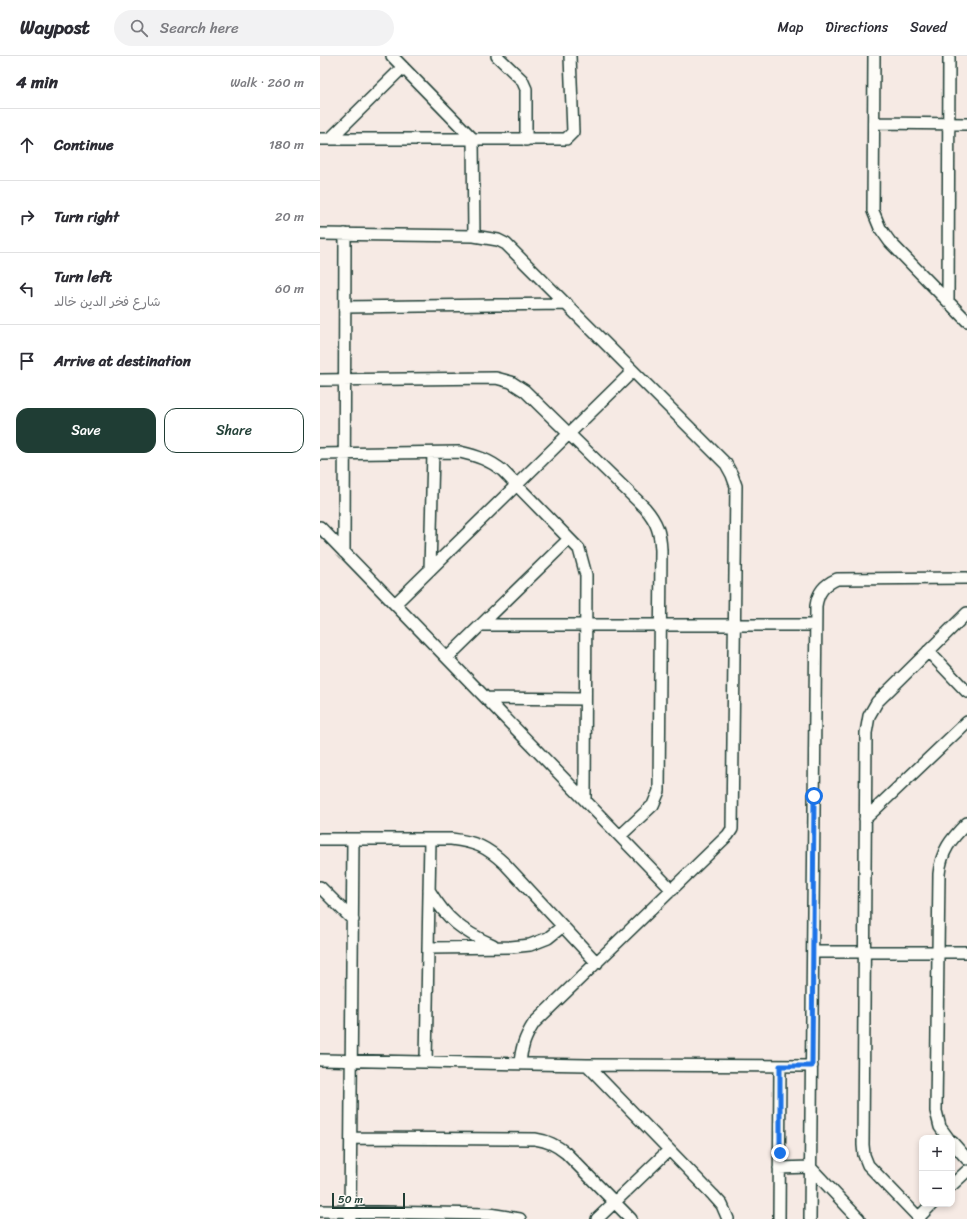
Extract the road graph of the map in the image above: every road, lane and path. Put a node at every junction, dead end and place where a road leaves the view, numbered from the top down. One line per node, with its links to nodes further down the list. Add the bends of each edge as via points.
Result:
1 (392, 56): 6 (street)
2 (498, 56): 12 (street, via 522,80 526,89)
3 (570, 56): 12 (street, via 573,132 570,137 561,140)
4 (874, 56): 7 (street)
5 (948, 56): 8 (street)
6 (403, 67): 10 (street); 11 (street)
7 (874, 123): 8 (street); 16 (street, via 873,212 877,222 890,242)
8 (948, 124): 9 (street); 16 (street)
9 (967, 124)
10 (325, 139): 11 (street)
11 (473, 139): 12 (street); 15 (street)
12 (526, 140)
13 (320, 234): 14 (street)
14 (345, 234): 15 (street); 18 (street)
15 (474, 236): 17 (street, via 506,244)
16 (948, 301): 19 (street)
17 (567, 304): 18 (street); 20 (street)
18 (345, 307): 22 (street)
19 (967, 321)
20 (633, 371): 23 (street); 38 (street, via 726,464 732,475 736,486)
21 (320, 380): 22 (street)
22 (344, 380): 23 (street, via 496,378 511,382 525,391); 25 (street)
23 (569, 433): 27 (street); 37 (street, via 655,519 660,533 661,550)
24 (432, 452): 25 (street); 27 (street, via 460,452 482,458 492,462); 31 (street)
25 (344, 453): 26 (street); 30 (street)
26 (320, 454)
27 (516, 485): 29 (street); 31 (street)
28 (320, 527): 30 (street)
29 (569, 539): 35 (street); 36 (street, via 579,549 584,561)
30 (344, 552): 33 (street)
31 (430, 570): 33 (street)
32 (967, 578): 39 (street, via 837,579 822,589 817,597)
33 (395, 604): 41 (street)
34 (967, 613): 40 (street)
35 (481, 624): 36 (street); 41 (street)
36 (586, 625): 37 (street); 44 (street)
37 (661, 625): 38 (street); 49 (street, via 659,791 652,804)
38 (734, 625): 39 (street); 55 (street, via 732,829)
39 (816, 625): 60 (street)
40 (928, 651): 42 (street); 47 (street, via 877,702 869,716 865,750)
41 (447, 658): 43 (street)
42 (967, 692)
43 (486, 698): 44 (street); 46 (street)
44 (585, 699): 46 (street)
45 (967, 722): 47 (street)
46 (585, 800): 49 (street)
47 (865, 819): 61 (street)
48 (967, 823): 62 (street, via 944,849 940,862)
49 (620, 836): 55 (street)
50 (320, 839): 51 (street)
51 (353, 839): 52 (street); 56 (street)
52 (430, 839): 54 (street); 57 (street, via 472,841 490,850)
53 (320, 886): 56 (street)
54 (429, 890): 58 (street, via 442,910 468,934); 59 (street)
55 (672, 890): 64 (street)
56 (353, 920): 66 (street)
57 (563, 926): 58 (street, via 548,938 530,945); 64 (street)
58 (497, 947): 59 (street)
59 (428, 948): 67 (street)
60 (813, 952): 61 (street); 71 (street)
61 (864, 952): 62 (street); 85 (street, via 864,1155 868,1165)
62 (938, 952): 63 (street); 72 (street, via 936,1111 940,1127)
63 (967, 952)
64 (597, 962): 68 (street, via 534,1024 523,1042)
65 (320, 1060): 66 (street)
66 (352, 1061): 67 (street); 73 (street)
67 (426, 1062): 68 (street)
68 (520, 1064): 69 (street)
69 (588, 1065): 70 (street); 75 (street)
70 (780, 1066): 71 (street); 78 (street)
71 (812, 1066): 77 (street)
72 (946, 1135)
73 (351, 1138): 81 (street, via 547,1141 566,1153); 84 (street)
74 (955, 1145): 76 (street)
75 (669, 1150): 81 (street); 89 (street, via 722,1205)
76 (967, 1159)
77 (810, 1167): 78 (street); 91 (street); 92 (street)
78 (779, 1168): 90 (street)
79 (967, 1171): 80 (street)
80 (955, 1182)
81 (615, 1202): 87 (street); 88 (street)
82 (929, 1207): 85 (street)
83 (320, 1211): 84 (street)
84 (350, 1215): 86 (street, via 490,1214)
85 (919, 1218)
86 (520, 1219)
87 (597, 1219)
88 (631, 1219)
89 (728, 1219)
90 (779, 1219)
91 (810, 1219)
92 (859, 1219)

